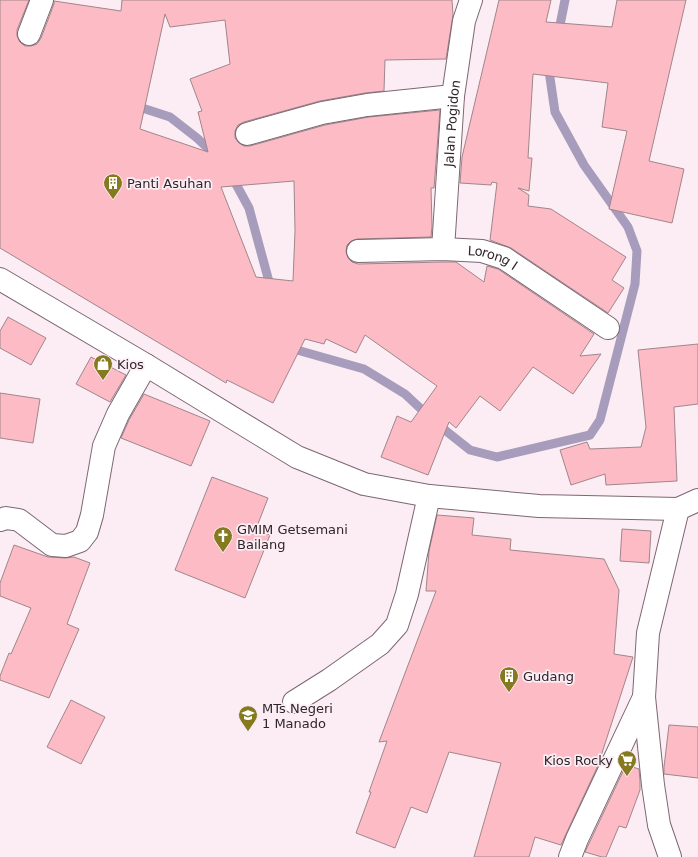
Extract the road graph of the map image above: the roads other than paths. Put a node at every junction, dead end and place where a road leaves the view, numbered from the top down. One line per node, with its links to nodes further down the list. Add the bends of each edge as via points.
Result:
1 (42, 0): 3 (street)
2 (471, 0): 4 (street, Jalan Pogidon, via 464,21)
3 (29, 34)
4 (453, 96): 5 (street, via 322,113); 6 (street, Jalan Pogidon)
5 (247, 134)
6 (443, 249): 7 (street, Lorong I); 9 (street, Lorong I, via 482,251 504,258)
7 (358, 251)
8 (0, 279): 10 (street)
9 (608, 328)
10 (146, 364): 11 (street, via 297,457 364,484); 14 (street, via 118,414 104,446 92,515 87,532 80,541 66,546 52,545 19,520)
11 (429, 496): 13 (street, via 539,506); 16 (street, via 407,594 397,625 380,644)
12 (698, 500): 13 (street)
13 (678, 509): 15 (street, via 648,633)
14 (0, 520)
15 (644, 698): 17 (street); 18 (street, via 659,825)
16 (294, 702)
17 (570, 857)
18 (670, 857)

